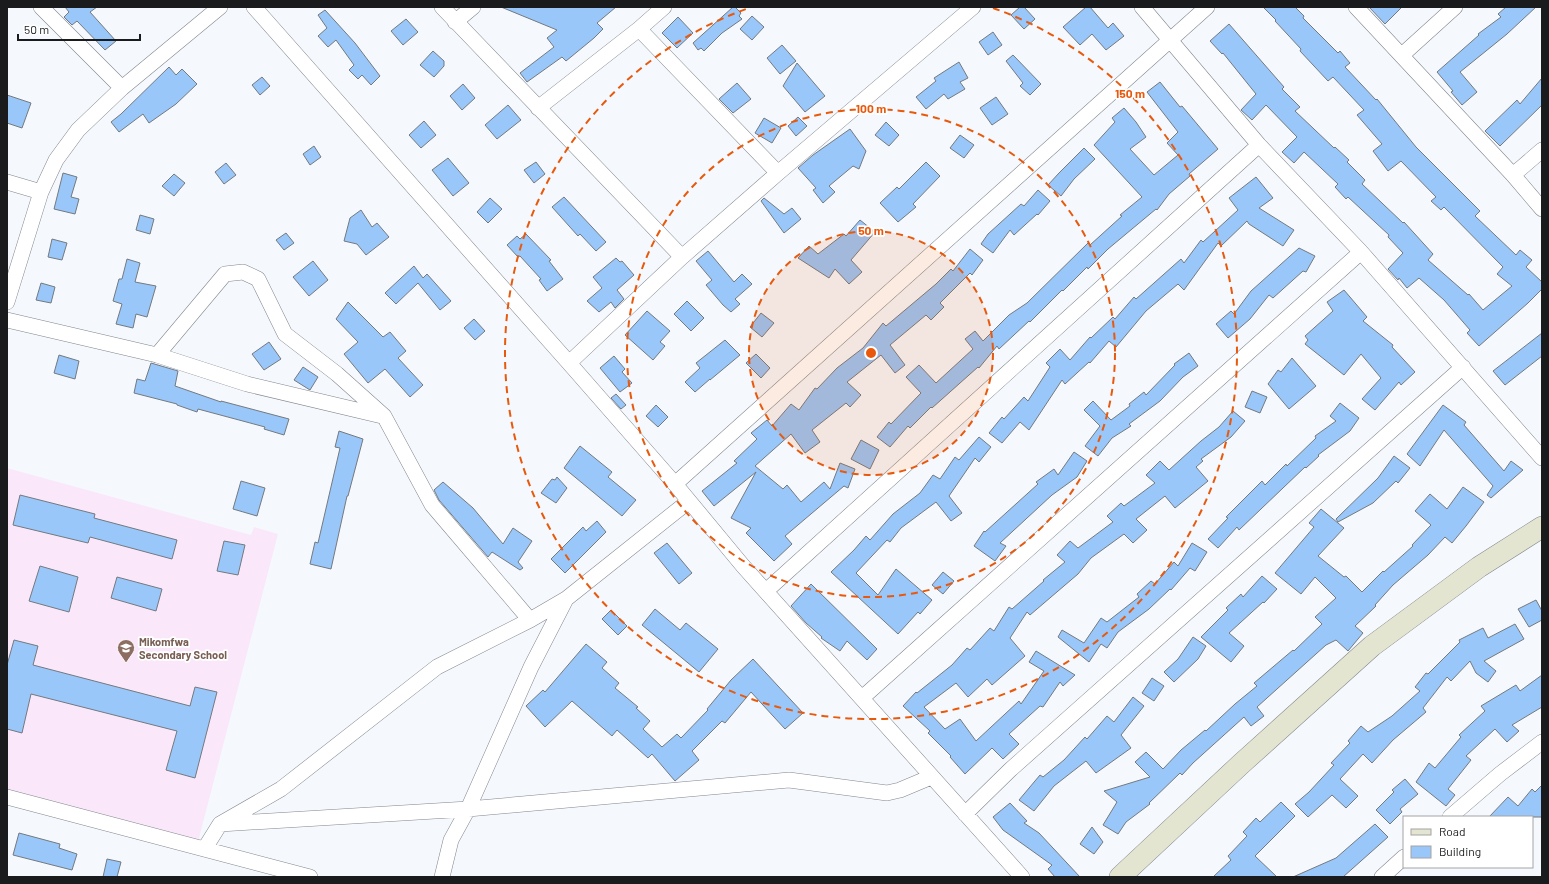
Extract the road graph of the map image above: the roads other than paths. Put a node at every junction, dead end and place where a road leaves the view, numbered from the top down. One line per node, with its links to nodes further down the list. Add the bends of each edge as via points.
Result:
1 (41, 7): 16 (street)
2 (220, 7): 16 (street)
3 (254, 7): 30 (street)
4 (442, 7): 12 (street)
5 (473, 7): 12 (street)
6 (664, 7): 13 (street)
7 (1142, 7): 14 (street)
8 (1207, 7): 14 (street)
9 (1356, 7): 15 (street)
10 (1455, 7): 15 (street)
11 (963, 10): 20 (street)
12 (455, 22): 17 (street)
13 (639, 29): 17 (street); 20 (street)
14 (1169, 40): 18 (street); 34 (street)
15 (1402, 55): 21 (street)
16 (122, 88): 23 (street, via 78,130 56,160)
17 (538, 108): 26 (street)
18 (1260, 145): 25 (street); 37 (street)
19 (1542, 150): 21 (street)
20 (778, 173): 26 (street)
21 (1513, 175): 24 (street)
22 (7, 182): 23 (street)
23 (41, 192): 27 (street)
24 (1542, 210)
25 (1361, 252): 31 (street); 40 (street)
26 (682, 258): 30 (street)
27 (7, 302)
28 (7, 320): 29 (street)
29 (157, 355): 32 (street, via 247,384); 32 (street, via 225,274 243,272 258,279 286,334 337,374)
30 (569, 364): 34 (street)
31 (1463, 367): 33 (street); 45 (street, via 1016,765)
32 (384, 416): 39 (street, via 432,505)
33 (1542, 458)
34 (675, 484): 35 (street)
35 (689, 501): 37 (street); 38 (street)
36 (1542, 527): 53 (main road, via 1478,567 1372,646)
37 (766, 591): 40 (street)
38 (566, 599): 39 (street); 44 (street, via 531,667)
39 (530, 620): 47 (street, via 438,667 281,789)
40 (862, 698): 42 (street)
41 (1542, 742): 46 (street)
42 (931, 777): 44 (street, via 887,793 789,780); 45 (street)
43 (7, 797): 48 (street)
44 (468, 809): 47 (street); 51 (street, via 451,840)
45 (965, 814): 52 (street)
46 (1451, 816)
47 (220, 824): 48 (street)
48 (205, 848): 50 (street)
49 (1403, 858): 54 (street)
50 (310, 877)
51 (442, 877)
52 (1022, 877)
53 (1120, 877)
54 (1382, 877)

